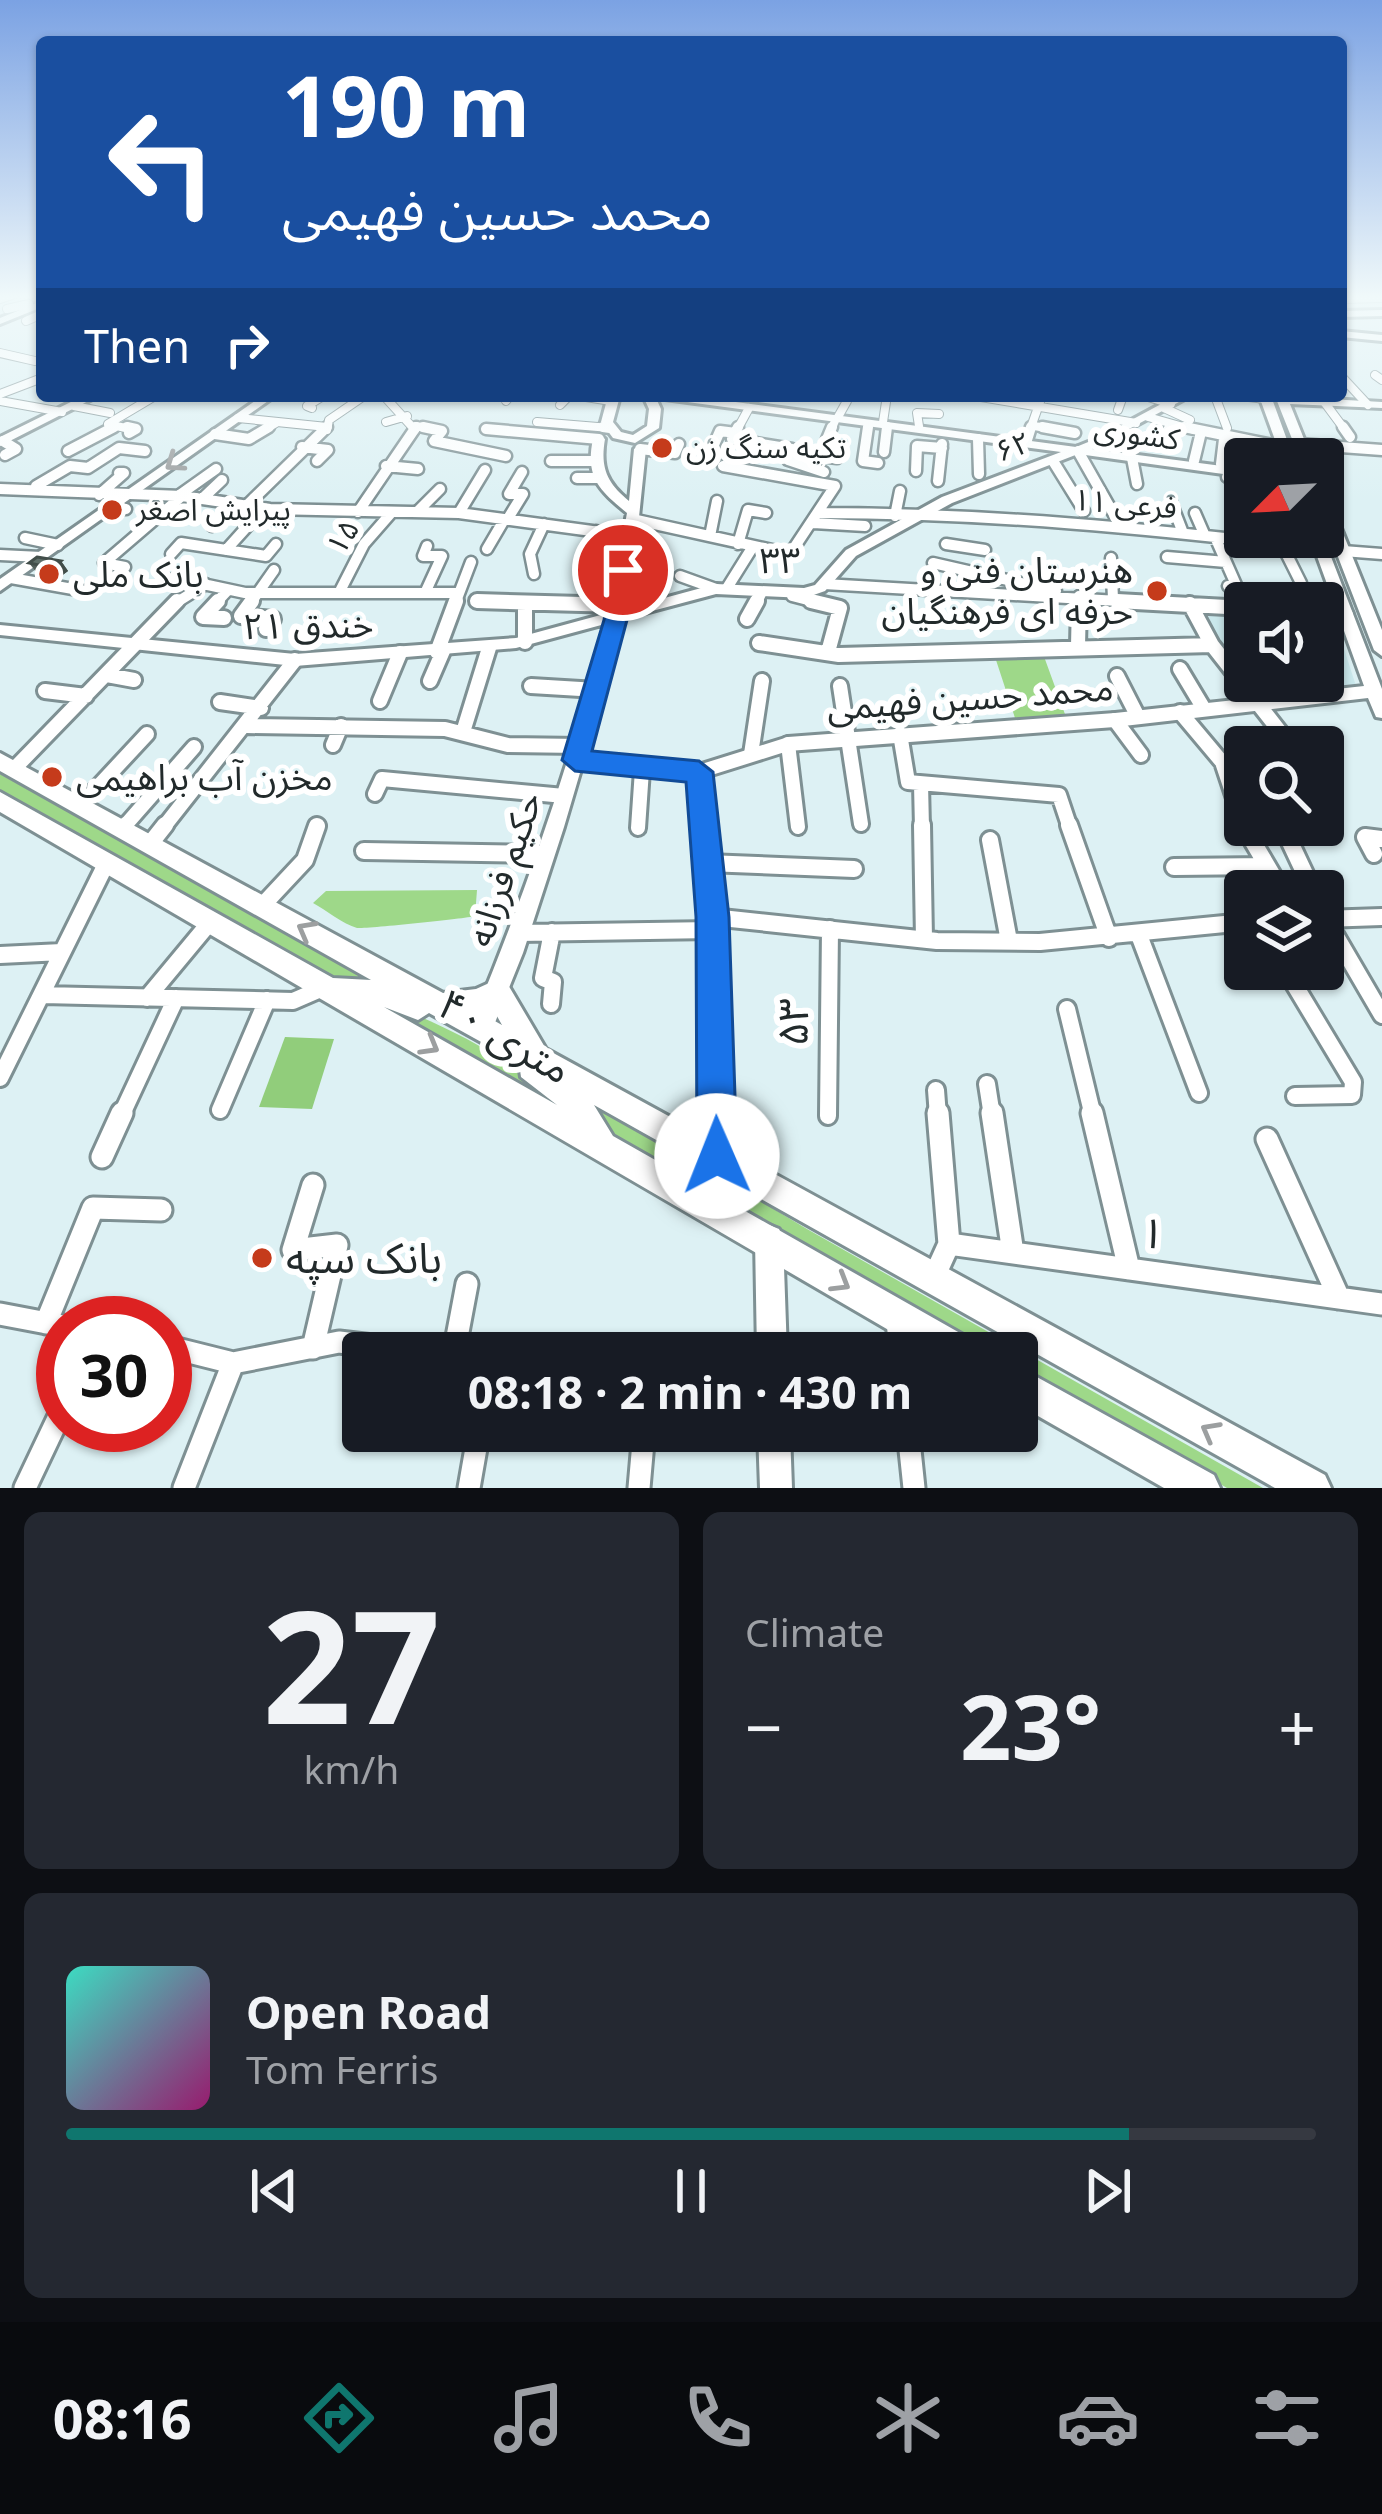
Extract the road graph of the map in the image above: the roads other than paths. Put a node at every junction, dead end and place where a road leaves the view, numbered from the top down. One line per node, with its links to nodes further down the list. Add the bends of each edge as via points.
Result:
1 (36, 381): 3 (street)
2 (1347, 381): 29 (street)
3 (0, 397): 35 (street)
4 (81, 402): 33 (main road)
5 (145, 402): 55 (street, via 108,424)
6 (261, 402): 44 (main road)
7 (313, 402): 31 (street)
8 (357, 402): 58 (street)
9 (384, 402): 30 (street)
10 (395, 402): 41 (street)
11 (563, 402): 28 (street)
12 (612, 402): 67 (main road)
13 (651, 402): 74 (main road, حکیم فرزانه, via 655,418)
14 (687, 402): 32 (main road, کشوری)
15 (732, 402): 46 (main road, کشوری)
16 (846, 402): 46 (street)
17 (976, 402): 39 (street)
18 (992, 402): 27 (street)
19 (1042, 402): 36 (street)
20 (1121, 402): 37 (street)
21 (1217, 402): 66 (street)
22 (1267, 402): 71 (main road)
23 (1284, 402): 72 (main road)
24 (1334, 402): 68 (street)
25 (1344, 402): 29 (main road)
26 (1173, 403): 48 (main road, ۶۲); 49 (street)
27 (1000, 404): 36 (street); 42 (street)
28 (560, 405)
29 (1375, 405)
30 (376, 406)
31 (312, 408)
32 (749, 408): 46 (main road, کشوری); 62 (street)
33 (68, 409): 35 (street); 38 (street); 80 (main road)
34 (868, 409): 45 (street)
35 (46, 410): 43 (street)
36 (1041, 410): 48 (street); 54 (street)
37 (1118, 410)
38 (110, 413)
39 (973, 413)
40 (939, 414): 57 (street, via 917,412)
41 (407, 416): 50 (street); 56 (street)
42 (994, 417)
43 (31, 418)
44 (238, 418): 52 (street); 64 (main road)
45 (881, 418): 45 (street, via 863,461 881,458); 46 (main road, کشوری); 57 (main road, کشوری); 76 (main road, کشوری)
46 (836, 419): 89 (street, via 820,456)
47 (442, 420): 59 (street)
48 (1142, 420): 53 (street); 84 (main road, ۶۲)
49 (1190, 420)
50 (386, 422)
51 (537, 422): 67 (street)
52 (276, 423): 58 (street); 64 (street, via 249,439)
53 (1172, 424): 63 (street); 77 (street)
54 (1034, 425): 65 (street); 75 (street)
55 (118, 426): 61 (street, via 136,428); 87 (street)
56 (416, 426): 59 (street); 96 (street)
57 (919, 426): 75 (main road, کشوری)
58 (328, 427): 79 (street)
59 (431, 429): 88 (street, via 442,430 434,441)
60 (487, 429): 67 (street)
61 (129, 433)
62 (736, 433): 82 (street, via 720,430); 105 (street, via 738,443 791,449 788,460)
63 (1201, 433): 66 (street); 95 (street)
64 (215, 434): 124 (main road, one-way to 124)
65 (1075, 434)
66 (1226, 434): 69 (street); 70 (street)
67 (602, 437): 74 (main road); 81 (street); 92 (main road)
68 (1350, 437)
69 (1226, 438)
70 (1238, 438)
71 (1280, 438)
72 (1298, 438)
73 (978, 439): 76 (main road, کشوری); 84 (main road, کشوری); 107 (street)
74 (639, 440): 78 (street, via 675,453); 139 (main road, حکیم فرزانه)
75 (1027, 440): 84 (main road, کشوری)
76 (942, 441): 103 (street, via 917,446); 112 (street)
77 (1160, 443)
78 (679, 444)
79 (299, 445): 93 (street, via 328,450); 125 (street)
80 (3, 446)
81 (577, 446)
82 (713, 447)
83 (1344, 447): 85 (street)
84 (1082, 450): 90 (main road, کشوری); 94 (main road, ۶۲); 95 (main road, کشوری); 144 (street)
85 (1382, 450)
86 (145, 451): 87 (street, via 119,448 88,469)
87 (65, 455): 114 (street)
88 (506, 456)
89 (838, 458)
90 (1132, 458): 102 (main road, کشوری); 113 (street)
91 (551, 460): 92 (street)
92 (593, 460): 110 (main road)
93 (316, 461)
94 (1053, 461): 133 (main road, ۶۲); 137 (street)
95 (1194, 461): 101 (main road, کشوری)
96 (386, 466): 99 (street); 128 (street)
97 (723, 466): 136 (street, via 733,474 835,485)
98 (216, 469): 121 (street)
99 (418, 469)
100 (485, 470): 132 (street)
101 (1224, 470)
102 (1224, 470)
103 (916, 471)
104 (522, 472): 138 (street, via 509,494 523,494)
105 (824, 472)
106 (119, 473): 119 (street)
107 (979, 474)
108 (6, 477): 118 (street)
109 (577, 478): 110 (street)
110 (597, 478): 139 (main road)
111 (223, 480): 120 (street)
112 (938, 481)
113 (1137, 484)
114 (35, 486): 118 (street); 119 (street)
115 (0, 489): 118 (street)
116 (440, 489): 130 (street)
117 (900, 490): 135 (street)
118 (17, 491)
119 (99, 495): 124 (street)
120 (203, 498): 121 (street); 125 (street)
121 (177, 500): 124 (street); 140 (street, via 180,508); 174 (street, via 104,563)
122 (717, 501): 148 (street)
123 (1171, 502): 147 (street)
124 (121, 504): 155 (main road)
125 (239, 506): 127 (street); 142 (street)
126 (544, 507): 141 (street)
127 (262, 508): 128 (street); 160 (street)
128 (358, 512): 129 (street)
129 (392, 512): 130 (street); 187 (street, ۱۵)
130 (424, 512): 132 (street); 145 (street)
131 (766, 512): 157 (street, via 748,511)
132 (459, 513): 138 (street)
133 (925, 513): 135 (street, فرعی ۱۱); 137 (street, فرعی ۱۱); 183 (main road, ۳۳, via 851,554)
134 (1195, 513): 149 (street)
135 (895, 516): 136 (street, فرعی ۱۱)
136 (817, 518): 143 (street); 157 (street, via 790,554)
137 (1081, 518): 144 (street, فرعی ۱۱); 152 (street)
138 (505, 520): 141 (street); 158 (street)
139 (631, 522): 146 (street); 148 (street); 199 (main road, حکیم فرزانه)
140 (162, 524)
141 (539, 524): 146 (street); 177 (street)
142 (212, 526)
143 (865, 526)
144 (1121, 527): 147 (street, فرعی ۱۱)
145 (419, 530)
146 (596, 531): 172 (street)
147 (1183, 533): 149 (street, فرعی ۱۱)
148 (703, 535): 157 (street); 159 (street)
149 (1210, 536): 151 (street, فرعی ۱۱); 171 (street)
150 (25, 538): 155 (street)
151 (1224, 538)
152 (1082, 541)
153 (276, 544): 160 (street, via 266,556)
154 (946, 544): 176 (street, via 986,544)
155 (58, 545): 166 (main road)
156 (427, 546): 189 (street, via 423,556 442,556)
157 (745, 546): 184 (street)
158 (487, 549)
159 (686, 549)
160 (226, 550): 163 (street, via 181,543)
161 (1344, 551): 164 (street)
162 (1344, 553): 200 (main road)
163 (171, 554)
164 (1382, 554)
165 (0, 555): 166 (street)
166 (41, 557): 180 (main road)
167 (1325, 558): 201 (main road)
168 (1091, 560): 194 (street, via 1111,561)
169 (471, 562): 190 (street)
170 (1178, 562): 171 (street)
171 (1226, 562): 181 (street)
172 (583, 563)
173 (933, 563): 176 (street)
174 (125, 566)
175 (274, 570): 188 (street)
176 (982, 571): 193 (street)
177 (534, 574)
178 (680, 576): 184 (street)
179 (175, 578): 182 (street)
180 (6, 582): 186 (street)
181 (1235, 582)
182 (206, 584): 185 (street); 209 (street, via 184,592)
183 (824, 584): 192 (main road, ۳۳); 193 (street)
184 (722, 589): 191 (main road, ۳۳); 199 (main road, ۳۳)
185 (228, 590): 188 (street); 202 (street, via 203,617)
186 (84, 591)
187 (340, 591): 188 (street); 189 (street)
188 (256, 593): 204 (street, via 241,616 273,619)
189 (425, 593): 190 (street)
190 (459, 593): 213 (street)
191 (761, 594): 192 (main road, ۳۳); 203 (street)
192 (792, 596): 214 (street, via 840,608)
193 (1073, 596): 194 (street); 210 (street)
194 (1113, 598): 197 (street)
195 (477, 601): 196 (street)
196 (525, 603): 199 (street, via 567,600); 206 (street)
197 (1190, 604): 198 (street); 208 (street)
198 (1224, 606)
199 (617, 612): 206 (main road, ۲۱ خندق); 226 (main road, حکیم فرزانه)
200 (1375, 613): 212 (main road)
201 (1346, 615): 228 (main road)
202 (224, 618)
203 (747, 619)
204 (266, 629)
205 (0, 631): 209 (main road, ۲۱ خندق)
206 (525, 641): 211 (main road, ۲۱ خندق)
207 (759, 643): 214 (street)
208 (1212, 645): 210 (street); 217 (street)
209 (136, 646): 216 (main road, ۲۱ خندق); 219 (street)
210 (1078, 646): 214 (street)
211 (489, 648): 213 (main road, ۲۱ خندق); 243 (street)
212 (1382, 650)
213 (440, 652): 215 (main road, ۲۱ خندق); 222 (street)
214 (828, 652)
215 (400, 653): 216 (main road, ۲۱ خندق); 231 (street)
216 (295, 660): 234 (street)
217 (1224, 660)
218 (1180, 669): 235 (street)
219 (107, 675): 221 (street); 230 (street)
220 (1117, 676): 238 (street)
221 (134, 680)
222 (430, 681)
223 (762, 682): 251 (street)
224 (531, 686): 226 (street)
225 (839, 686): 246 (street)
226 (597, 690): 250 (main road, حکیم فرزانه)
227 (45, 691): 230 (street)
228 (1374, 691): 229 (main road, محمد حسین فهیمی); 237 (main road)
229 (1344, 694)
230 (86, 696): 254 (street)
231 (380, 701)
232 (220, 702): 234 (street)
233 (1259, 702): 235 (main road, محمد حسین فهیمی); 242 (street)
234 (261, 708): 240 (street)
235 (1204, 709): 236 (main road, محمد حسین فهیمی)
236 (1180, 712): 238 (main road, محمد حسین فهیمی); 253 (street)
237 (1382, 712)
238 (1138, 717): 239 (main road, محمد حسین فهیمی)
239 (1115, 720): 245 (main road, محمد حسین فهیمی); 252 (street)
240 (247, 726): 241 (street, محمد حسین فهیمی); 268 (street)
241 (341, 726): 243 (street, محمد حسین فهیمی); 248 (street)
242 (1277, 726)
243 (463, 732): 250 (street, محمد حسین فهیمی)
244 (147, 734): 261 (street)
245 (899, 734): 246 (main road, محمد حسین فهیمی); 257 (street, via 908,782)
246 (848, 738): 247 (main road, محمد حسین فهیمی); 262 (street)
247 (788, 744): 251 (main road, محمد حسین فهیمی); 264 (street)
248 (333, 745)
249 (194, 747): 266 (street)
250 (578, 753): 255 (street, محمد حسین فهیمی); 259 (main road, حکیم فرزانه)
251 (752, 754): 256 (main road, محمد حسین فهیمی)
252 (1141, 755)
253 (1222, 762): 273 (street, via 1243,825)
254 (7, 765): 261 (main road, ۴۰ متری)
255 (642, 770): 256 (street, محمد حسین فهیمی); 265 (street)
256 (699, 772): 272 (street)
257 (921, 784): 287 (street, via 1059,795); 288 (street)
258 (376, 794): 259 (street, via 382,779)
259 (564, 796): 270 (main road, حکیم فرزانه)
260 (0, 801): 271 (main road, ۴۰ متری)
261 (80, 806): 266 (main road, ۴۰ متری)
262 (861, 824)
263 (317, 826): 277 (street, via 305,860)
264 (798, 827)
265 (638, 828)
266 (122, 829): 268 (main road, ۴۰ متری)
267 (990, 840): 289 (street)
268 (150, 844): 277 (main road, ۴۰ متری)
269 (364, 851): 270 (street)
270 (545, 854): 285 (main road, حکیم فرزانه)
271 (106, 862): 280 (main road, ۴۰ متری); 291 (street)
272 (707, 862): 275 (street); 281 (street)
273 (1268, 866): 274 (street); 276 (street)
274 (1174, 867)
275 (854, 868)
276 (1270, 870)
277 (262, 906): 301 (main road, ۴۰ متری, one-way to 277)
278 (1382, 916): 279 (street)
279 (1344, 917)
280 (211, 921): 293 (main road, ۴۰ متری); 297 (street)
281 (712, 924): 283 (street); 284 (street); 315 (street)
282 (1224, 925): 286 (street)
283 (830, 929): 288 (street); 312 (street, ۵۳)
284 (552, 932): 285 (street); 300 (street, via 543,978 553,982)
285 (519, 933): 295 (main road, حکیم فرزانه)
286 (1139, 935): 287 (street); 309 (street)
287 (1109, 938): 289 (street)
288 (924, 939): 289 (street)
289 (1009, 941)
290 (1344, 951): 303 (street)
291 (62, 952): 292 (street); 296 (street)
292 (0, 955)
293 (326, 987): 299 (street, via 293,1001); 304 (main road, via 391,995 460,1029); 314 (main road, ۴۰ متری, one-way to 314)
294 (1297, 990): 310 (street, via 1352,1095)
295 (498, 992): 301 (main road); 304 (main road, حکیم فرزانه); 305 (main road)
296 (43, 995): 297 (street); 306 (street)
297 (147, 998): 298 (street)
298 (176, 998): 299 (street); 316 (street)
299 (268, 1000): 311 (street)
300 (551, 1004)
301 (442, 1006): 304 (main road, ۴۰ متری)
302 (1067, 1009): 322 (street)
303 (1382, 1015)
304 (482, 1027): 305 (main road, ۴۰ متری); 314 (main road, via 486,1042 572,1099)
305 (537, 1058): 315 (main road, ۴۰ متری)
306 (0, 1078)
307 (988, 1084): 321 (street)
308 (936, 1090): 320 (street)
309 (1198, 1093)
310 (1294, 1096)
311 (220, 1110)
312 (828, 1116)
313 (1268, 1139): 326 (street)
314 (603, 1144): 319 (main road, ۴۰ متری)
315 (717, 1156): 323 (main road, ۴۰ متری)
316 (102, 1157)
317 (313, 1185): 336 (street, via 293,1250 337,1246)
318 (161, 1210): 325 (street, via 93,1208)
319 (769, 1239): 329 (main road, ۴۰ متری, one-way to 329); 332 (main road)
320 (949, 1244): 321 (street, ۱); 323 (street)
321 (1013, 1253): 322 (street, ۱)
322 (1129, 1269): 326 (street, ۱)
323 (934, 1277): 352 (main road, ۴۰ متری, one-way to 323)
324 (467, 1284): 331 (street)
325 (64, 1296)
326 (1339, 1298): 327 (street, ۱)
327 (1382, 1304)
328 (0, 1314): 330 (street)
329 (896, 1316): 333 (street); 334 (main road, ۴۰ متری)
330 (36, 1321)
331 (458, 1332)
332 (771, 1332)
333 (898, 1332)
334 (925, 1332)
335 (342, 1342): 336 (street)
336 (313, 1348): 338 (street)
337 (192, 1353): 338 (street)
338 (233, 1363): 346 (street)
339 (1038, 1396): 351 (main road)
340 (42, 1452): 345 (street)
341 (475, 1452): 347 (street)
342 (643, 1452): 348 (street)
343 (775, 1452): 349 (main road)
344 (910, 1452): 350 (street)
345 (25, 1488)
346 (184, 1488)
347 (469, 1488)
348 (640, 1488)
349 (776, 1488)
350 (914, 1488)
351 (1201, 1488)
352 (1312, 1488)

